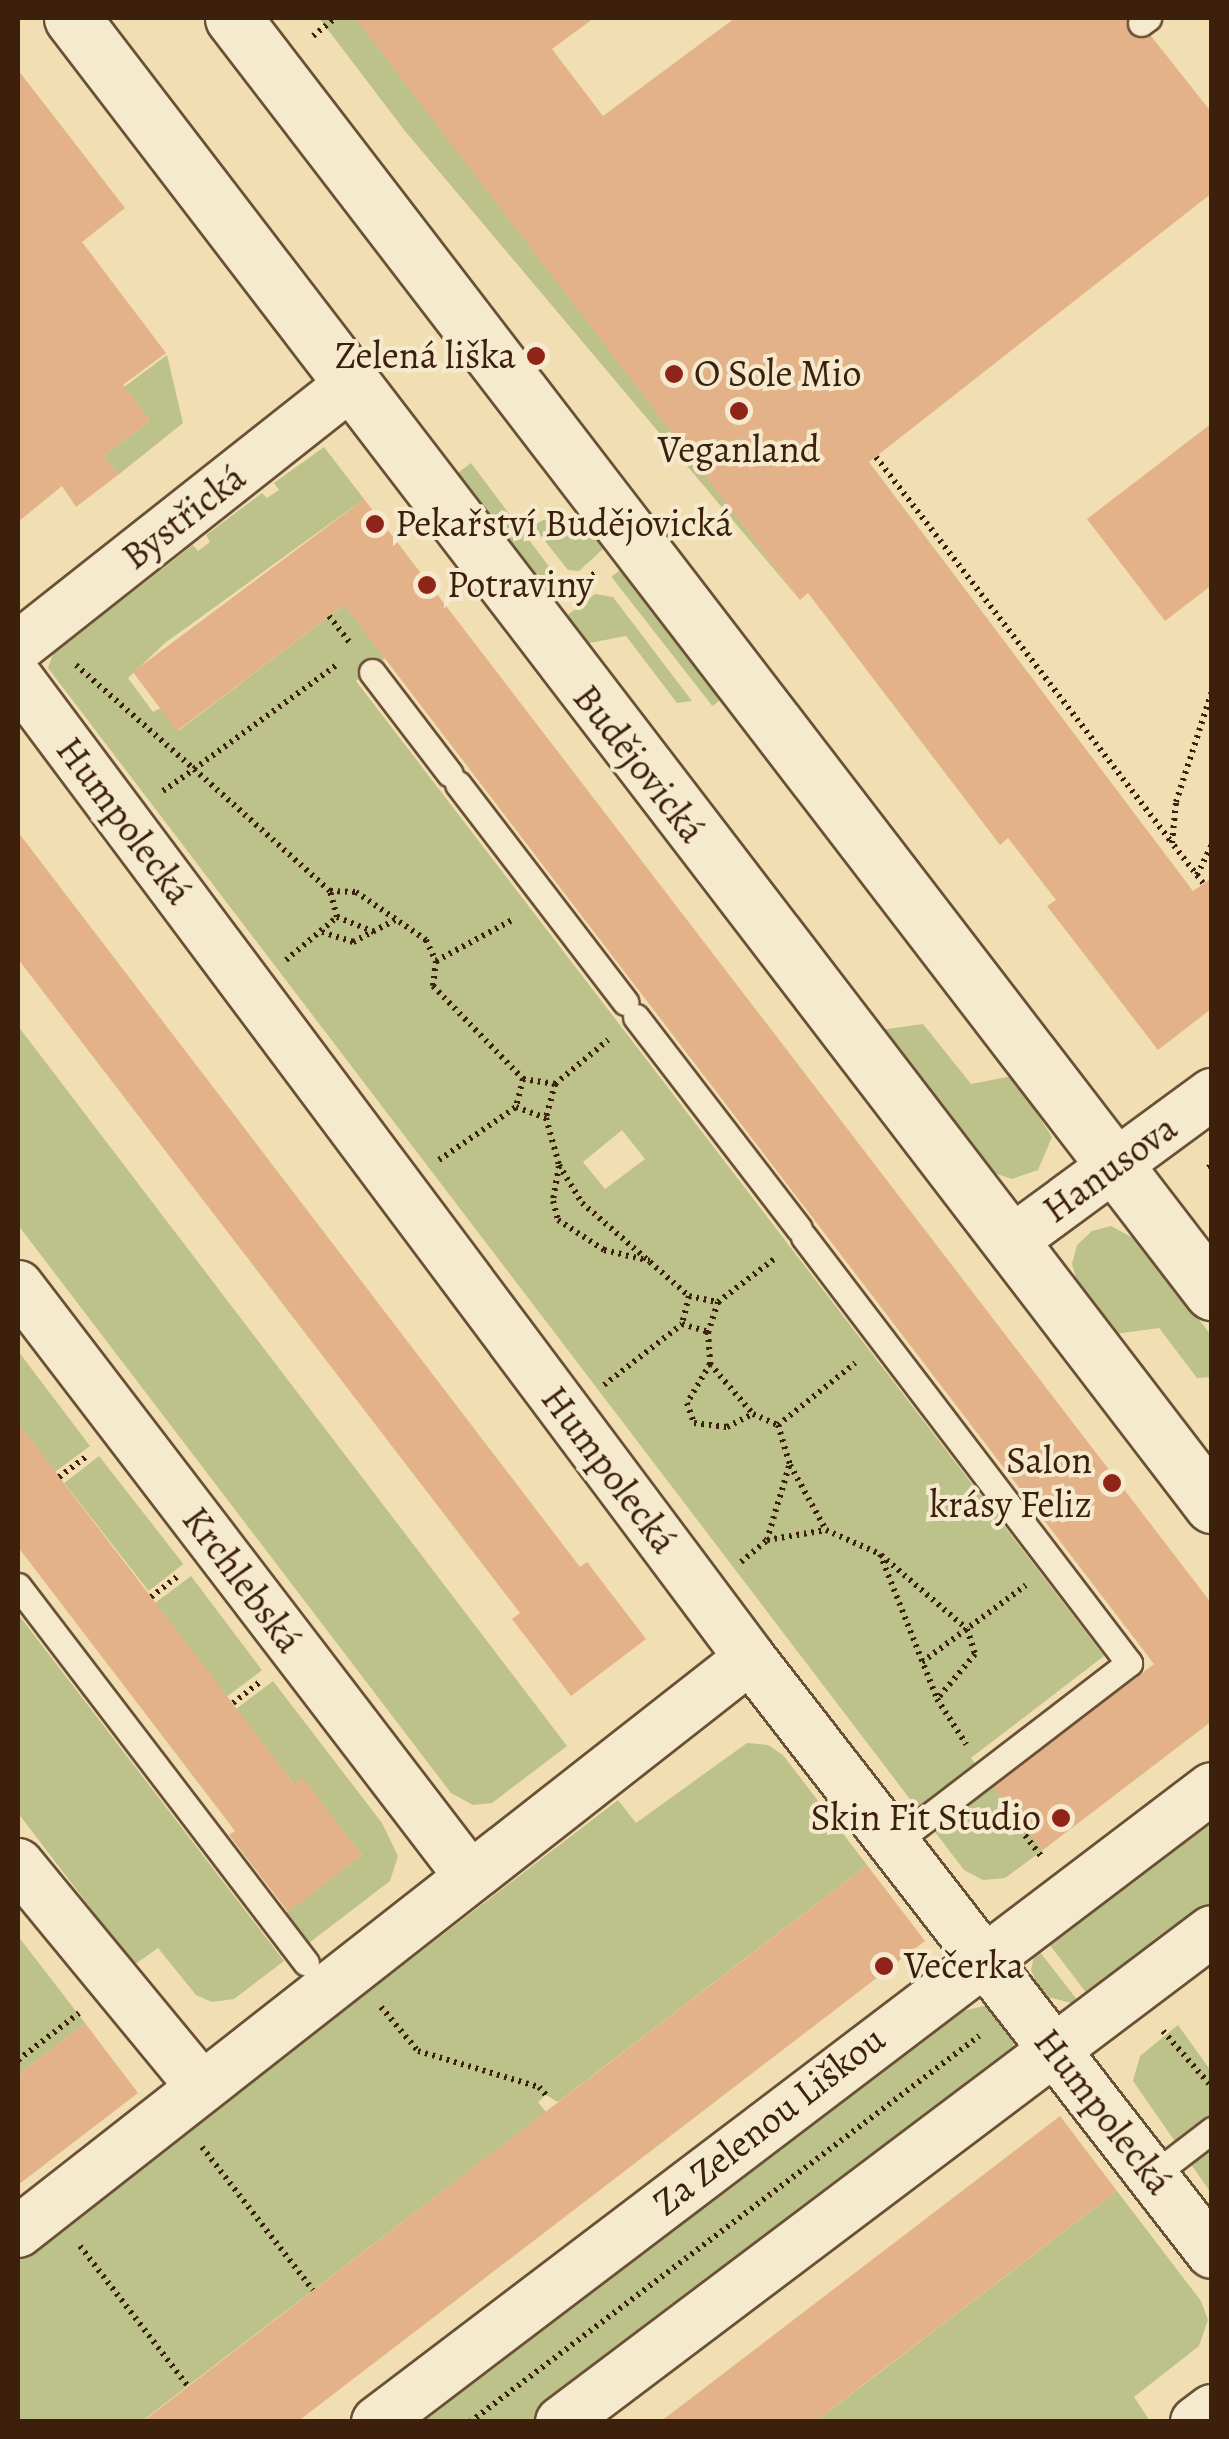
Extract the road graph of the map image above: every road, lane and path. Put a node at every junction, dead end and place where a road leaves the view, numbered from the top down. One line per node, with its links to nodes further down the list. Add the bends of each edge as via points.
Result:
1 (72, 18): 3 (street, Budějovická)
2 (233, 18): 5 (street)
3 (349, 386): 6 (street, Budějovická); 7 (street, Bystřická)
4 (876, 456): 14 (path)
5 (635, 542): 6 (path); 33 (street)
6 (530, 622): 36 (street, Budějovická)
7 (27, 639): 12 (path)
8 (341, 661): 12 (path)
9 (372, 672): 19 (lane)
10 (18, 679): 13 (street, Humpolecká)
11 (1212, 691): 14 (path, via 1176,802)
12 (194, 769): 13 (path); 18 (path)
13 (123, 820): 25 (street, Humpolecká)
14 (1172, 844): 16 (path)
15 (1212, 844): 16 (path)
16 (1197, 876): 17 (path)
17 (1203, 884)
18 (330, 891): 20 (path); 21 (path, via 356,892)
19 (548, 901): 24 (path); 26 (lane)
20 (337, 917): 22 (path); 23 (path)
21 (398, 919): 23 (path); 24 (path, via 426,940)
22 (322, 932): 23 (path, via 352,942); 25 (path)
23 (377, 934)
24 (436, 961): 27 (path, via 433,986)
25 (248, 987): 34 (street, Humpolecká)
26 (630, 1009): 28 (path); 35 (lane)
27 (523, 1079): 28 (path); 30 (path)
28 (556, 1084): 31 (path)
29 (1212, 1094): 33 (street, Hanusova)
30 (516, 1107): 31 (path); 34 (path)
31 (546, 1118): 32 (path)
32 (559, 1165): 37 (path, via 582,1202); 37 (path, via 553,1200 558,1220 604,1250)
33 (1115, 1166): 36 (street, Hanusova); 39 (street)
34 (398, 1188): 46 (street, Humpolecká)
35 (801, 1233): 41 (path); 44 (lane)
36 (1008, 1243): 52 (street, Budějovická)
37 (654, 1262): 40 (path)
38 (18, 1286): 70 (street, Krchlebská)
39 (1212, 1292)
40 (689, 1296): 41 (path); 42 (path)
41 (718, 1302): 43 (path)
42 (682, 1324): 43 (path); 46 (path)
43 (708, 1332): 45 (path)
44 (883, 1340): 48 (path); 55 (lane)
45 (710, 1364): 47 (path); 47 (path, via 687,1404 694,1423 726,1427)
46 (567, 1414): 60 (street, Humpolecká)
47 (753, 1414): 48 (path)
48 (778, 1424): 50 (path)
49 (94, 1450): 51 (path)
50 (790, 1465): 53 (path); 53 (path, via 767,1540)
51 (59, 1477)
52 (1212, 1506)
53 (826, 1530): 54 (path)
54 (880, 1554): 59 (path); 61 (path)
55 (1054, 1564): 59 (path); 65 (lane, via 1129,1662)
56 (186, 1570): 58 (path)
57 (18, 1586): 73 (lane)
58 (151, 1597)
59 (967, 1628): 61 (path); 63 (path, via 974,1654)
60 (750, 1658): 67 (street, Humpolecká); 70 (street)
61 (922, 1662): 63 (path)
62 (274, 1672): 64 (path)
63 (937, 1699): 65 (path)
64 (232, 1703)
65 (979, 1776): 67 (lane); 69 (path)
66 (1212, 1788): 72 (street, Za Zelenou Liškou)
67 (894, 1843): 72 (street, Humpolecká)
68 (18, 1864): 82 (street)
69 (1048, 1865)
70 (468, 1874): 82 (street)
71 (1212, 1931): 78 (street)
72 (982, 1956): 78 (street, Humpolecká); 91 (street, Za Zelenou Liškou)
73 (306, 1963)
74 (369, 1992): 81 (path, via 418,2051)
75 (77, 2014): 79 (path)
76 (1159, 2026): 80 (path)
77 (983, 2034): 92 (path)
78 (1053, 2048): 84 (street, Humpolecká); 93 (street)
79 (18, 2060)
80 (1212, 2087)
81 (546, 2094)
82 (196, 2109): 85 (street); 88 (path)
83 (1212, 2130): 84 (lane)
84 (1152, 2176): 87 (street, Humpolecká)
85 (18, 2232)
86 (76, 2240): 89 (path)
87 (1212, 2253)
88 (314, 2290)
89 (188, 2386)
90 (1212, 2410): 94 (street)
91 (377, 2422)
92 (470, 2422)
93 (560, 2422)
94 (1196, 2422)

